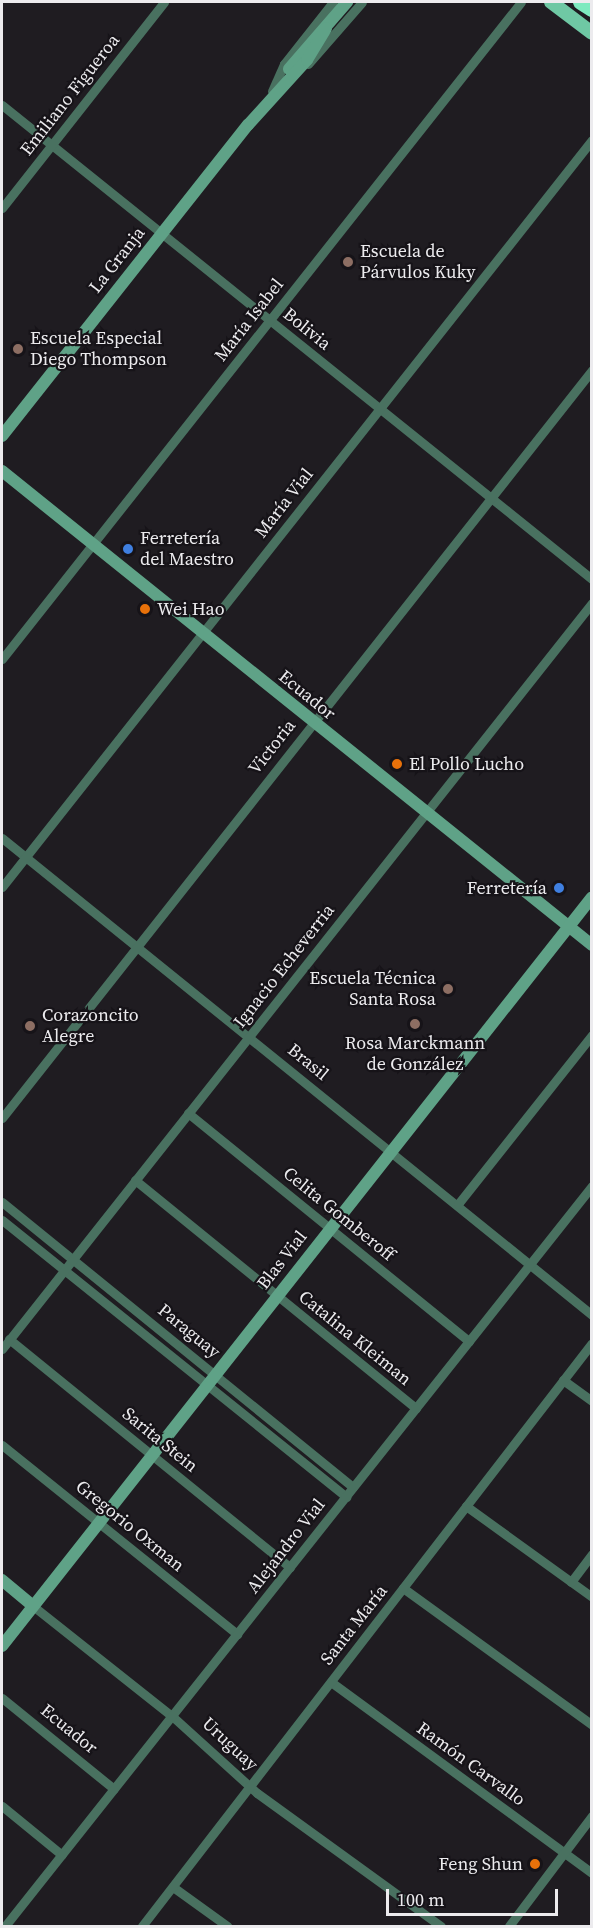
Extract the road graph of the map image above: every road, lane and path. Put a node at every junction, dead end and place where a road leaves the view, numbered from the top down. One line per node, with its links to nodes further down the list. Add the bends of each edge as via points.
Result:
1 (164, 2): 16 (street, Emiliano Figueroa)
2 (333, 2): 12 (street, La Granja, via 284,64)
3 (347, 2): 9 (street, La Granja)
4 (363, 2): 11 (street, La Granja)
5 (521, 2): 19 (street, María Isabel)
6 (551, 2): 10 (main road)
7 (581, 2): 8 (highway)
8 (591, 9)
9 (327, 28): 11 (street, La Granja); 12 (street, La Granja)
10 (591, 33)
11 (289, 81): 14 (street, La Granja)
12 (272, 91): 14 (street, La Granja)
13 (2, 105): 16 (street, Bolivia)
14 (263, 107): 18 (street, La Granja)
15 (591, 140): 21 (street, María Vial)
16 (52, 145): 17 (street, Emiliano Figueroa); 18 (street, Bolivia)
17 (2, 208)
18 (161, 233): 19 (street, Bolivia); 22 (street, La Granja)
19 (270, 320): 21 (street, Bolivia); 25 (street, María Isabel)
20 (591, 370): 24 (street, Victoria)
21 (380, 409): 24 (street, Bolivia); 28 (street, María Vial)
22 (2, 436)
23 (2, 471): 25 (street, Ecuador)
24 (490, 498): 26 (street, Bolivia); 30 (street, Victoria)
25 (93, 544): 28 (street, Ecuador); 29 (street, María Isabel)
26 (591, 579)
27 (591, 603): 31 (street, Ignacio Echeverria)
28 (203, 633): 30 (street, Ecuador); 33 (street, María Vial)
29 (2, 659)
30 (313, 722): 31 (street, Ecuador); 37 (street, Victoria)
31 (426, 813): 36 (street, Ecuador); 40 (street, Ignacio Echeverria)
32 (2, 837): 33 (street, Brasil)
33 (25, 857): 34 (street, María Vial); 37 (street, Brasil)
34 (2, 886)
35 (591, 897): 36 (street, Blas Vial)
36 (568, 926): 38 (street, Ecuador); 43 (street, Blas Vial)
37 (137, 945): 40 (street, Brasil); 42 (street, Victoria)
38 (591, 945)
39 (591, 1035): 47 (street)
40 (249, 1036): 41 (street, Ignacio Echeverria); 43 (street, Brasil)
41 (188, 1113): 44 (street, Ignacio Echeverria); 49 (street, Celita Gomberoff)
42 (2, 1118)
43 (392, 1151): 47 (street, Brasil); 49 (street, Blas Vial)
44 (135, 1180): 50 (street, Ignacio Echeverria); 53 (street, Catalina Kleiman)
45 (591, 1186): 51 (street, Alejandro Vial)
46 (2, 1203): 50 (street, Paraguay)
47 (458, 1204): 51 (street, Brasil)
48 (2, 1220): 52 (street, Paraguay)
49 (330, 1228): 53 (street, Blas Vial); 56 (street, Celita Gomberoff)
50 (72, 1259): 52 (street, Ignacio Echeverria); 59 (street, Paraguay)
51 (530, 1263): 54 (street, Brasil); 56 (street, Alejandro Vial)
52 (64, 1270): 55 (street, Ignacio Echeverria); 61 (street, Paraguay)
53 (277, 1296): 59 (street, Blas Vial); 63 (street, Catalina Kleiman)
54 (591, 1315)
55 (9, 1339): 58 (street, Ignacio Echeverria); 65 (street, Sarita Stein)
56 (469, 1341): 63 (street, Alejandro Vial)
57 (591, 1343): 60 (street, Santa María)
58 (2, 1349)
59 (216, 1374): 61 (street, Blas Vial); 66 (street, Paraguay)
60 (563, 1380): 62 (street); 68 (street, Santa María)
61 (207, 1385): 65 (street, Blas Vial); 67 (street, Paraguay)
62 (591, 1401)
63 (416, 1408): 66 (street, Alejandro Vial)
64 (2, 1445): 69 (street, Gregorio Oxman)
65 (152, 1455): 69 (street, Blas Vial); 71 (street, Sarita Stein)
66 (353, 1487): 67 (street, Alejandro Vial)
67 (346, 1497): 71 (street, Alejandro Vial)
68 (466, 1506): 73 (street); 74 (street, Santa María)
69 (99, 1523): 76 (street, Blas Vial); 77 (street, Gregorio Oxman)
70 (591, 1554): 73 (street)
71 (290, 1567): 77 (street, Alejandro Vial)
72 (2, 1580): 76 (street, Uruguay)
73 (571, 1582): 75 (street)
74 (403, 1588): 79 (street, Santa María); 82 (street)
75 (591, 1597)
76 (33, 1606): 78 (street, Blas Vial); 81 (street, Uruguay)
77 (237, 1634): 81 (street, Alejandro Vial)
78 (2, 1646)
79 (331, 1682): 83 (street, Santa María); 87 (street, Ramón Carvallo)
80 (2, 1698): 84 (street, Ecuador)
81 (172, 1716): 83 (street, Uruguay); 84 (street, Alejandro Vial)
82 (591, 1725)
83 (250, 1787): 90 (street, Santa María); 94 (street, Uruguay)
84 (114, 1789): 88 (street, Alejandro Vial)
85 (2, 1806): 88 (street)
86 (591, 1816): 87 (street)
87 (564, 1853): 89 (street, Ramón Carvallo); 95 (street)
88 (62, 1855): 91 (street, Alejandro Vial)
89 (591, 1873)
90 (172, 1887): 92 (street, Santa María); 93 (street)
91 (5, 1926)
92 (142, 1926)
93 (227, 1926)
94 (441, 1926)
95 (509, 1926)

